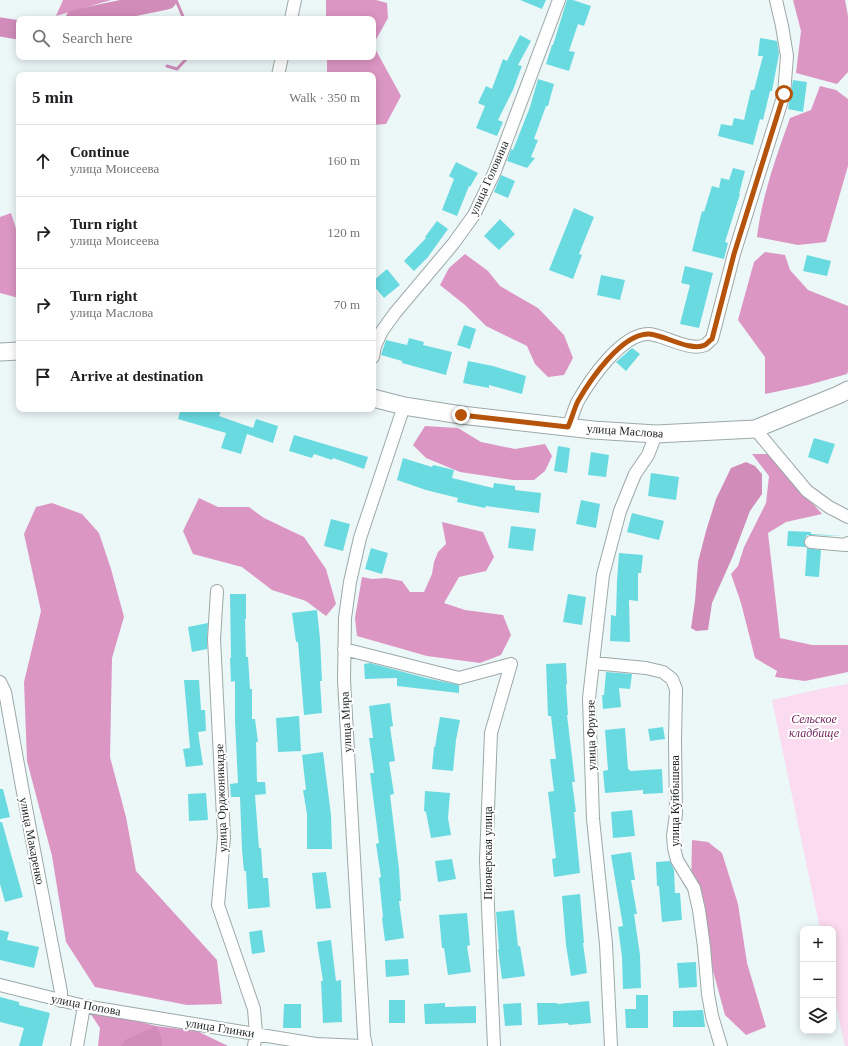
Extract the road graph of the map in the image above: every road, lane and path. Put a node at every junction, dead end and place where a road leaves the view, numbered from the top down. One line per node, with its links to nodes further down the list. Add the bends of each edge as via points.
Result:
1 (295, 0): 4 (street)
2 (559, 0): 7 (street, улица Головина, via 495,171 474,215 454,244 395,313)
3 (776, 0): 13 (street, via 787,56 784,94 734,254 712,339 705,345 695,346 649,334 635,337 624,344 597,372 578,402)
4 (292, 16)
5 (281, 60): 6 (street)
6 (279, 72)
7 (376, 344)
8 (16, 351): 9 (main road)
9 (0, 352)
10 (848, 390): 14 (main road, улица Маслова)
11 (376, 399): 12 (main road, улица Маслова)
12 (404, 406): 13 (main road, улица Маслова); 20 (street, улица Мира, via 360,538 350,582)
13 (568, 427): 15 (main road, улица Маслова)
14 (755, 429): 15 (main road, улица Маслова); 16 (street, via 807,491)
15 (656, 434): 21 (street, улица Фрунзе, via 648,455 635,474 620,511 602,575)
16 (848, 517)
17 (811, 542): 18 (street, via 846,545)
18 (848, 543)
19 (217, 591): 27 (street, улица Орджоникидзе, via 214,639 224,837 218,905 254,1009)
20 (344, 649): 31 (street, улица Мира, via 344,688); 32 (street, Пионерская улица, via 459,678 511,664 491,732 486,860)
21 (593, 663): 33 (street, улица Фрунзе, via 589,698 593,819 606,944); 34 (street, улица Куйбышева, via 663,672 672,679 676,689 674,848 694,888 704,947 708,994)
22 (0, 682): 24 (street, улица Макаренко, via 5,692)
23 (0, 985): 24 (street, улица Попова)
24 (61, 1001): 25 (street, улица Попова)
25 (84, 1006): 26 (street, улица Попова); 28 (street)
26 (172, 1020): 27 (street, улица Глинки)
27 (256, 1034): 29 (street, улица Орджоникидзе); 30 (street, улица Глинки, via 316,1044)
28 (77, 1046)
29 (254, 1046)
30 (362, 1046)
31 (366, 1046)
32 (494, 1046)
33 (611, 1046)
34 (722, 1046)

